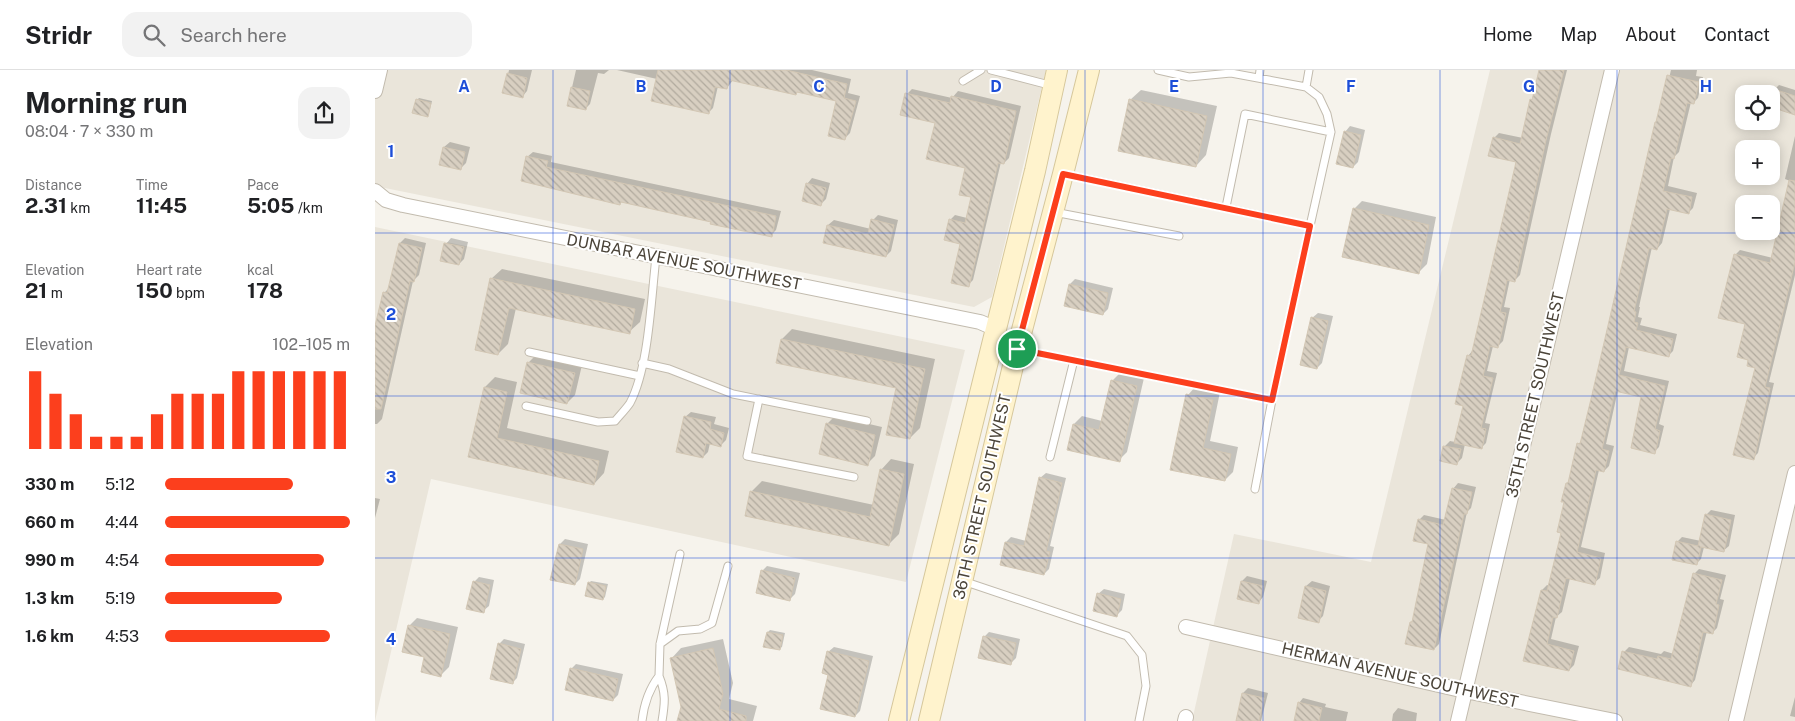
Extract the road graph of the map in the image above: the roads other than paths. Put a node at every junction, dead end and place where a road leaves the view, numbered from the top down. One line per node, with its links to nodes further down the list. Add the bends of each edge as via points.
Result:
1 (380, 70): 13 (street)
2 (981, 70): 11 (lane)
3 (991, 70): 9 (lane)
4 (1089, 70): 15 (street, 36TH STREET SOUTHWEST)
5 (1158, 70): 10 (lane, via 1189,77 1231,73)
6 (1260, 70): 10 (lane)
7 (1309, 70): 12 (lane)
8 (1612, 70): 42 (street, 35TH STREET SOUTHWEST)
9 (1055, 78): 22 (street, 36TH STREET SOUTHWEST)
10 (1259, 78): 12 (lane)
11 (963, 81)
12 (1306, 87): 14 (lane, via 1319,97)
13 (375, 91)
14 (1331, 132): 17 (lane, via 1245,114); 19 (lane)
15 (1063, 174): 17 (lane); 18 (street, 36TH STREET SOUTHWEST)
16 (375, 190): 21 (street, DUNBAR AVENUE SOUTHWEST, via 387,200 403,205)
17 (1226, 207): 19 (lane)
18 (1053, 212): 20 (lane); 23 (street, 36TH STREET SOUTHWEST)
19 (1310, 226): 29 (lane)
20 (1179, 236)
21 (656, 257): 22 (street, DUNBAR AVENUE SOUTHWEST, via 980,322); 26 (lane)
22 (996, 329): 23 (lane); 45 (street, 36TH STREET SOUTHWEST)
23 (1017, 349): 25 (lane); 38 (street, 36TH STREET SOUTHWEST)
24 (529, 352): 27 (lane)
25 (1074, 360): 29 (lane); 32 (lane)
26 (642, 363): 27 (lane); 28 (lane, via 669,369 733,394)
27 (640, 376): 30 (lane, via 629,404 615,421 598,422)
28 (759, 399): 31 (lane); 34 (lane, via 747,456)
29 (1272, 400): 35 (lane)
30 (526, 406)
31 (867, 422)
32 (1049, 457)
33 (1795, 473): 50 (street)
34 (854, 477)
35 (1255, 489)
36 (680, 554): 40 (lane)
37 (728, 566): 40 (lane, via 712,624 678,631)
38 (962, 580): 46 (street, 36TH STREET SOUTHWEST); 47 (lane, via 1127,636 1142,655 1146,686)
39 (1186, 627): 42 (street, HERMAN AVENUE SOUTHWEST)
40 (659, 644): 41 (lane)
41 (659, 676): 43 (lane, via 647,698); 44 (lane, via 665,700)
42 (1465, 691): 48 (street, 35TH STREET SOUTHWEST); 49 (street, HERMAN AVENUE SOUTHWEST)
43 (642, 721)
44 (662, 721)
45 (899, 721)
46 (929, 721)
47 (1139, 721)
48 (1458, 721)
49 (1615, 721)
50 (1737, 721)

